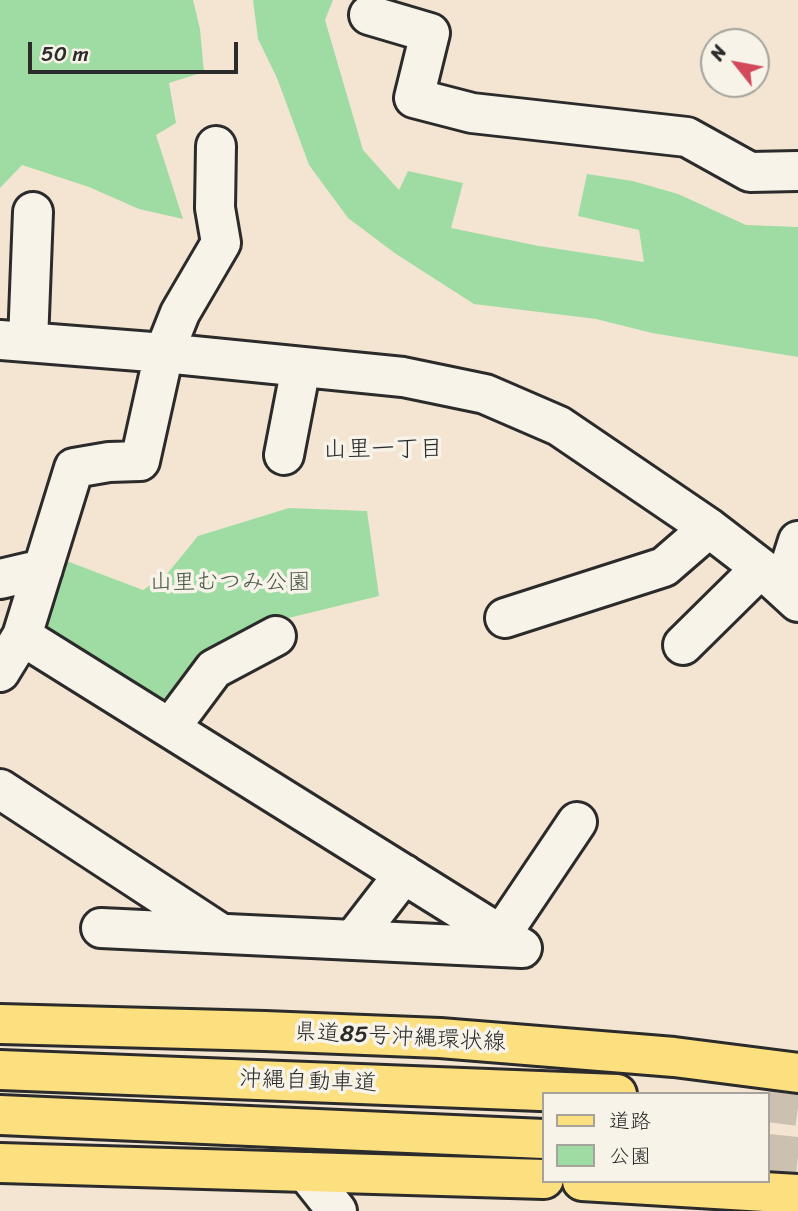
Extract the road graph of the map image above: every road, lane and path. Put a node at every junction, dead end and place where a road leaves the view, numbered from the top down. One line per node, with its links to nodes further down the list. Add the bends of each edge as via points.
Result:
1 (369, 15): 3 (street, via 430,33 414,98 472,113 687,137 750,172)
2 (216, 146): 6 (street, via 215,208 220,243 180,313)
3 (798, 171)
4 (33, 212): 5 (street)
5 (14, 341): 6 (street)
6 (164, 353): 7 (street); 11 (street, via 140,461 74,468)
7 (301, 367): 8 (street); 9 (street, via 403,377 485,394 559,426)
8 (284, 455)
9 (709, 528): 13 (street); 14 (street, via 664,567)
10 (798, 541): 13 (street)
11 (43, 569): 12 (street); 15 (street)
12 (0, 579)
13 (781, 586): 17 (street)
14 (505, 618)
15 (22, 636): 18 (street); 19 (street)
16 (276, 636): 19 (street, via 214,669)
17 (683, 645)
18 (0, 672)
19 (170, 728): 22 (street)
20 (0, 789): 24 (street)
21 (577, 822): 25 (street)
22 (404, 874): 25 (street); 26 (street)
23 (101, 928): 24 (street)
24 (222, 934): 26 (street)
25 (501, 935): 26 (street, via 522,948)
26 (353, 940)
27 (0, 1024): 29 (main road, 県道85号沖縄環状線, via 440,1038 674,1057)
28 (0, 1070): 30 (main road, 沖縄自動車道)
29 (798, 1073)
30 (566, 1092)
31 (0, 1115): 32 (main road, 沖縄自動車道)
32 (542, 1139)
33 (0, 1163): 34 (main road)
34 (306, 1172): 35 (main road); 39 (street)
35 (542, 1179)
36 (615, 1183): 37 (main road)
37 (798, 1194)
38 (798, 1204): 40 (street)
39 (337, 1211)
40 (792, 1211)

